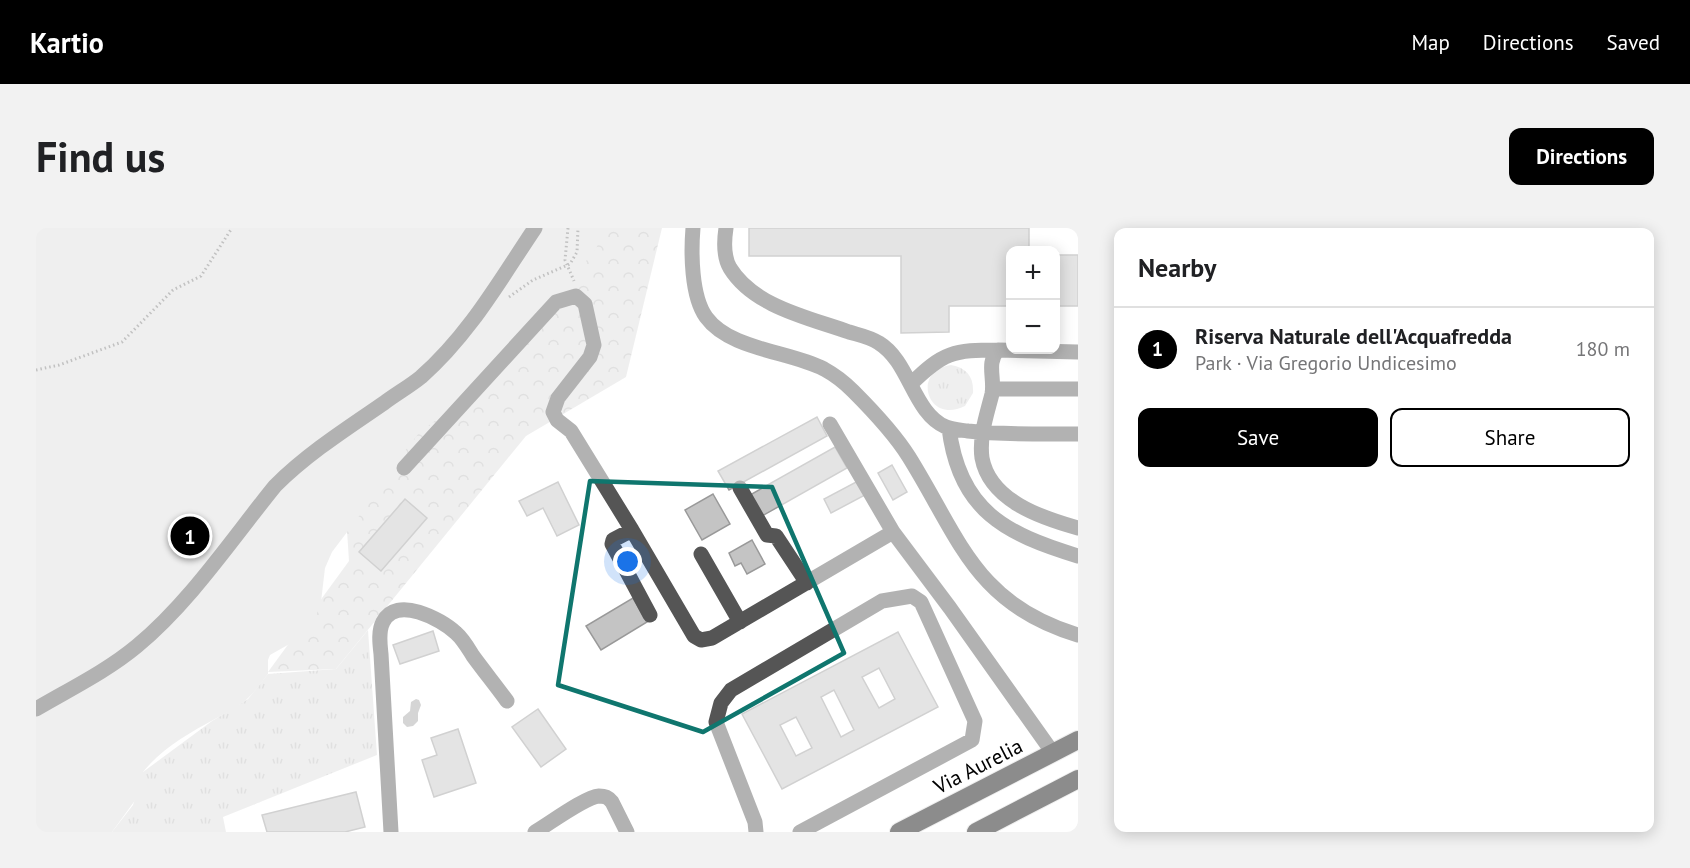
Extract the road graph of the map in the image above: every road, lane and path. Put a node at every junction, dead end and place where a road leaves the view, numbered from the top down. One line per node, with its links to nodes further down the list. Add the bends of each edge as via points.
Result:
1 (232, 228): 12 (path, via 201,276 172,290 122,342)
2 (535, 228): 32 (street, via 457,341 420,377 319,447 286,475 160,625 138,645)
3 (568, 228): 7 (path)
4 (578, 228): 7 (path, via 576,256)
5 (693, 228): 30 (street, via 698,299 712,324 735,339 824,369 843,382 908,455 959,544 987,582 1025,612)
6 (726, 228): 13 (street, via 727,261 754,292 786,309 878,342 896,358)
7 (567, 266): 8 (path); 9 (path, via 533,280)
8 (576, 296): 20 (street, via 556,303); 23 (street, via 585,304 594,345 590,357 558,398 553,412 571,431)
9 (503, 305)
10 (998, 350): 11 (street); 13 (street, via 945,355); 14 (street, via 992,359)
11 (1078, 352)
12 (36, 370)
13 (911, 384): 17 (street, via 932,417)
14 (993, 389): 15 (street); 18 (street)
15 (1078, 389)
16 (830, 424): 24 (street)
17 (949, 428): 18 (street); 26 (street, via 961,474 989,513 1023,537)
18 (983, 432): 19 (street); 22 (street, via 982,459 996,485 1019,506)
19 (1078, 434)
20 (404, 468)
21 (740, 488): 27 (street, via 767,535 776,536)
22 (1078, 528)
23 (632, 530): 28 (street, via 612,540 612,544); 29 (street, via 694,636 701,640 712,638)
24 (893, 532): 27 (street); 35 (street)
25 (701, 554): 29 (street)
26 (1078, 556)
27 (807, 583): 29 (street)
28 (650, 615)
29 (740, 622)
30 (1078, 635)
31 (507, 701): 37 (street, via 446,625 403,609 392,612 383,621 380,634)
32 (36, 709)
33 (1078, 734): 35 (street)
34 (1078, 740): 35 (highway, Via Aurelia)
35 (1057, 751): 42 (highway, Via Aurelia)
36 (1078, 779): 43 (highway)
37 (391, 832)
38 (535, 832): 39 (street, via 591,798 602,796 612,802)
39 (627, 832)
40 (756, 832): 41 (street, via 716,722 721,703 731,690 882,602 912,596 921,602 975,721 972,740)
41 (800, 832)
42 (899, 832)
43 (976, 832)

